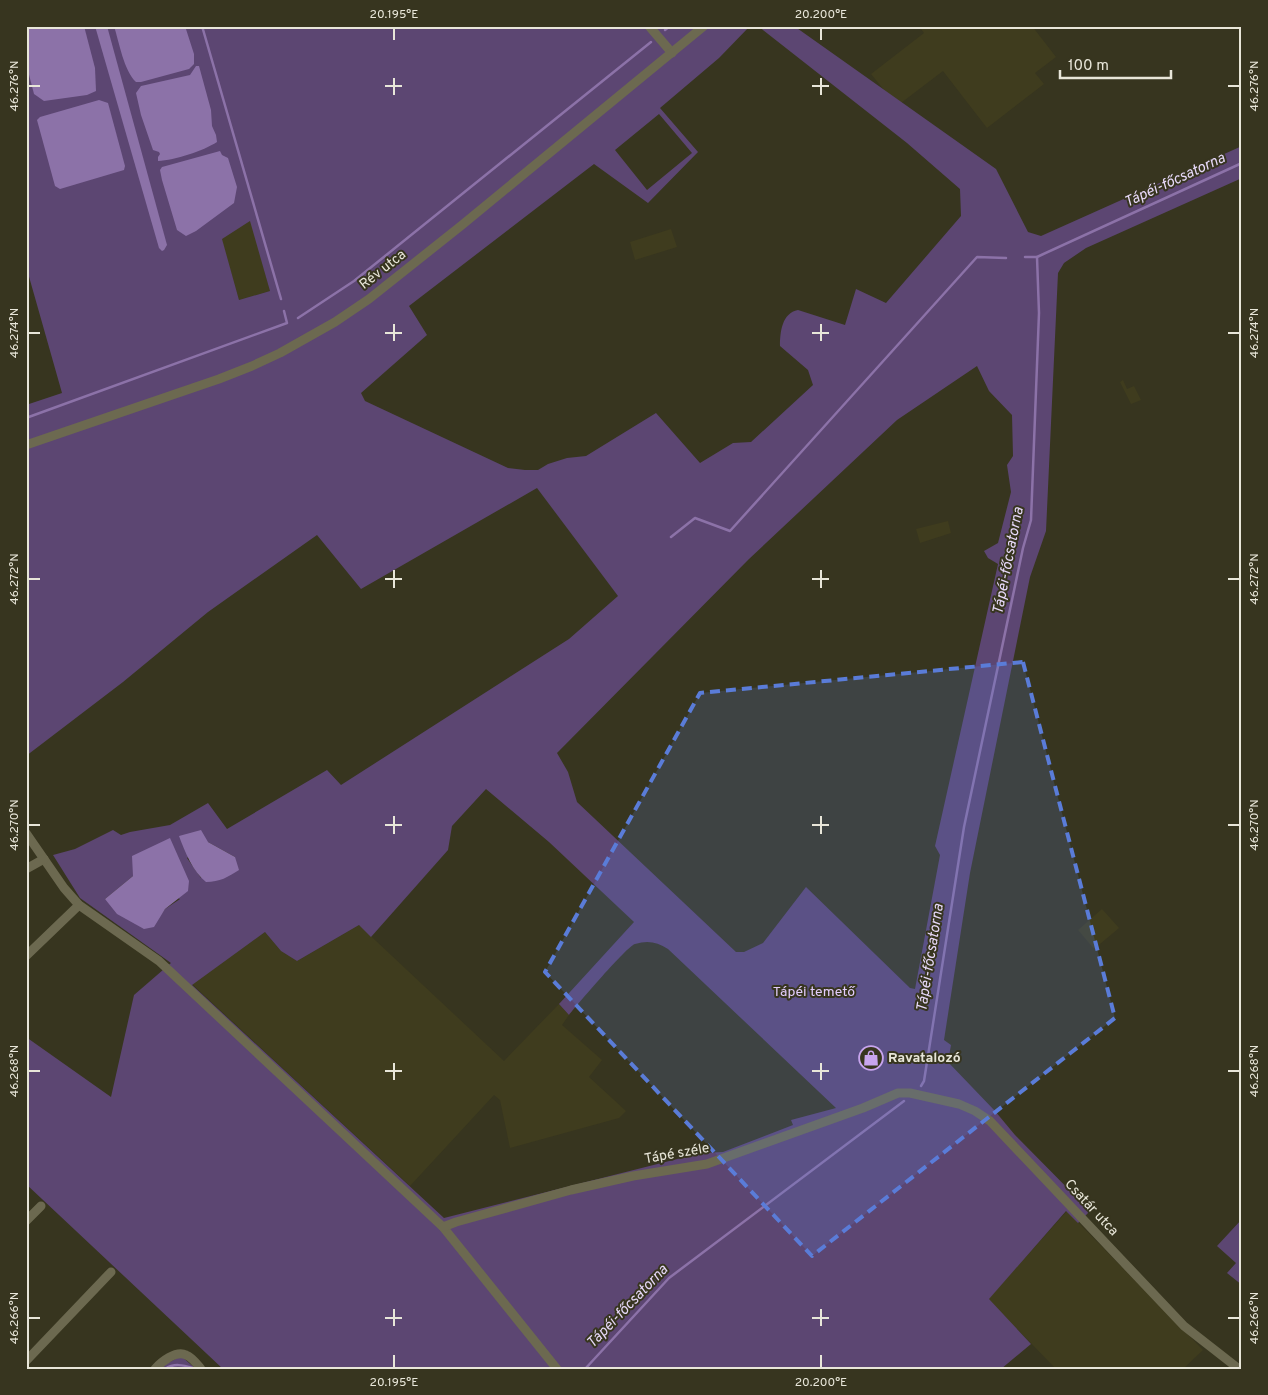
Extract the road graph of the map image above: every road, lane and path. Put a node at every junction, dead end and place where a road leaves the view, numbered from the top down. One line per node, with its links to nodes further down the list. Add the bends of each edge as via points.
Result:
1 (649, 26): 3 (street)
2 (704, 26): 3 (street, Rév utca)
3 (672, 52): 4 (street, Rév utca, via 462,225 335,322 252,366)
4 (26, 445)
5 (27, 834): 6 (street)
6 (44, 859): 7 (street); 8 (street)
7 (26, 869)
8 (79, 905): 9 (street); 13 (street, via 159,961)
9 (26, 956)
10 (910, 1093): 13 (street, Tápé széle, via 893,1095 707,1164 571,1190); 19 (street, Csatár utca, via 960,1104 990,1121 1184,1326)
11 (41, 1206): 12 (street)
12 (26, 1221)
13 (443, 1227): 16 (street)
14 (111, 1272): 15 (street)
15 (26, 1361)
16 (555, 1366)
17 (154, 1369): 18 (street, via 168,1358 185,1354)
18 (201, 1369)
19 (1239, 1369)

